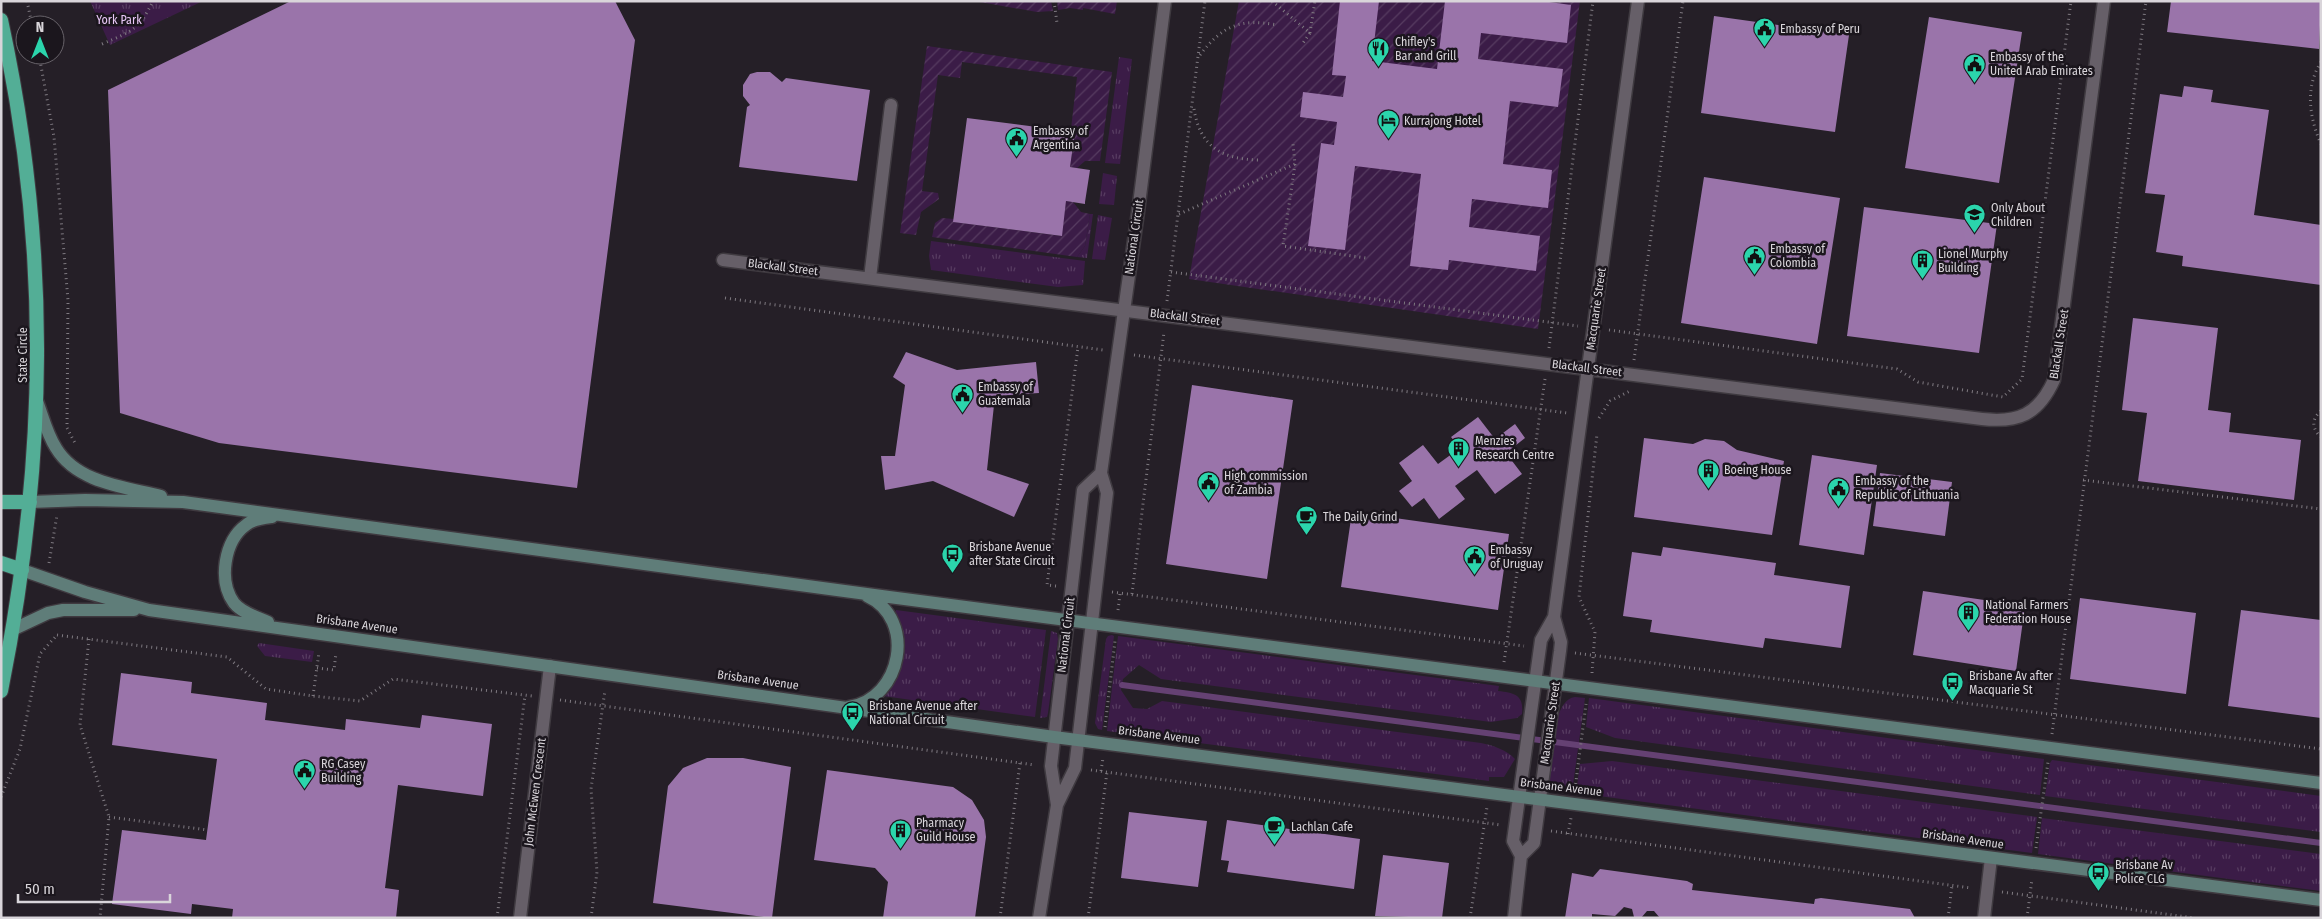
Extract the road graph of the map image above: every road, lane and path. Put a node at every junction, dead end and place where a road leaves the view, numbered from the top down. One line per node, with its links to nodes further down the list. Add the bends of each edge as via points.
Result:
1 (27, 1): 14 (path)
2 (154, 1): 20 (path, via 143,22)
3 (1054, 1): 16 (path)
4 (1165, 1): 37 (street, National Circuit)
5 (1205, 1): 21 (path)
6 (1272, 1): 18 (path)
7 (1315, 1): 18 (path)
8 (1593, 1): 38 (path)
9 (1638, 1): 39 (street, Macquarie Street)
10 (1683, 1): 41 (path)
11 (2071, 1): 41 (path, via 2022,379 2003,397 1918,382 1897,368)
12 (2104, 1): 46 (street, Blackall Street, via 2056,371 2047,395 2028,413 2013,420 1994,420)
13 (2146, 1): 56 (path)
14 (30, 15)
15 (1, 20): 48 (highway, State Circle, via 32,203 37,294)
16 (1056, 23)
17 (1276, 25): 21 (path, via 1259,22 1226,28)
18 (1310, 33): 19 (path)
19 (1304, 43)
20 (102, 44)
21 (1199, 56): 24 (path)
22 (2321, 62): 27 (path, via 2313,74 2309,105)
23 (41, 65): 54 (path, via 54,137 68,300 67,428)
24 (1194, 104): 28 (path, via 1200,129 1216,150 1236,160); 30 (path)
25 (891, 105): 34 (street)
26 (1293, 144): 29 (path)
27 (2321, 144)
28 (1258, 160)
29 (1296, 164): 30 (path); 31 (path, via 1283,246)
30 (1178, 214): 33 (path)
31 (1366, 258)
32 (723, 260): 34 (street, Blackall Street)
33 (1171, 272): 35 (path); 38 (path)
34 (870, 278): 37 (street, Blackall Street)
35 (1168, 294)
36 (725, 298): 42 (path)
37 (1124, 309): 43 (street, National Circuit); 45 (street, Blackall Street)
38 (1552, 322): 39 (path); 45 (path)
39 (1593, 328): 41 (path); 46 (street, Macquarie Street)
40 (1164, 332): 44 (path)
41 (1637, 334)
42 (1078, 347): 43 (path); 66 (path, via 1047,585)
43 (1118, 352): 44 (path); 55 (street, National Circuit)
44 (1160, 358): 49 (path); 68 (path)
45 (1548, 364): 46 (street, Blackall Street); 49 (path)
46 (1588, 368): 51 (street, Macquarie Street)
47 (1630, 392): 52 (path, via 1610,401)
48 (37, 401): 59 (highway, State Circle); 60 (main road, via 53,444 77,470 98,479)
49 (1541, 410): 51 (path); 78 (path)
50 (2321, 411): 53 (path, via 2313,423)
51 (1581, 415): 52 (path); 71 (street, Macquarie Street)
52 (1599, 418): 83 (path, via 1579,597 1596,632)
53 (2321, 437)
54 (78, 448)
55 (1101, 473): 72 (street, National Circuit, via 1083,490); 73 (street, National Circuit, via 1107,493)
56 (2083, 480): 61 (path); 98 (path)
57 (60, 501): 59 (main road); 60 (main road); 65 (path)
58 (1, 502): 59 (highway)
59 (30, 502): 64 (highway, State Circle)
60 (184, 502): 62 (main road)
61 (2321, 509)
62 (282, 515): 67 (main road); 74 (main road, via 258,519 241,529 228,552 225,574 229,593 238,608)
63 (1, 563): 64 (highway, Brisbane Avenue)
64 (22, 570): 65 (main road, Brisbane Avenue); 75 (highway, State Circle)
65 (47, 578): 70 (main road, Brisbane Avenue)
66 (1059, 586)
67 (850, 592): 72 (main road); 97 (main road, via 869,597 884,610 894,626 898,646 896,666 880,691 864,702)
68 (1132, 594): 69 (path, via 1119,593); 78 (path)
69 (1119, 607)
70 (149, 610): 74 (main road, Brisbane Avenue); 75 (main road, via 63,610 48,613)
71 (1554, 617): 87 (street, Macquarie Street, via 1541,640); 88 (street, Macquarie Street, via 1561,642)
72 (1068, 620): 73 (main road); 100 (street, National Circuit)
73 (1092, 623): 87 (main road); 101 (street, National Circuit)
74 (282, 628): 84 (main road, Brisbane Avenue)
75 (14, 629): 90 (highway, State Circle)
76 (1115, 636): 99 (path)
77 (89, 639): 92 (path, via 227,657 266,690); 112 (path, via 57,635 40,654 20,749); 117 (path, via 80,725)
78 (1506, 644): 79 (path)
79 (1523, 646)
80 (319, 652): 85 (path)
81 (1574, 652): 83 (path)
82 (336, 653): 85 (path, via 334,670)
83 (1594, 655): 86 (path); 98 (path)
84 (550, 666): 97 (main road, Brisbane Avenue); 132 (street, John McEwen Crescent)
85 (317, 668): 92 (path)
86 (1592, 672)
87 (1535, 681): 88 (main road); 113 (street, Macquarie Street)
88 (1556, 684): 109 (main road); 114 (street, Macquarie Street)
89 (605, 690): 96 (path)
90 (1, 691)
91 (525, 695): 92 (path, via 393,679 360,701); 93 (path); 131 (path)
92 (313, 696)
93 (535, 697)
94 (1587, 698): 110 (path)
95 (564, 701): 96 (path)
96 (602, 706): 104 (path); 133 (path, via 591,790 597,872)
97 (844, 707): 100 (main road, Brisbane Avenue)
98 (2054, 715): 102 (path)
99 (1104, 730)
100 (1054, 737): 101 (main road, Brisbane Avenue); 115 (street, National Circuit, via 1051,766)
101 (1078, 740): 113 (main road, Brisbane Avenue); 115 (street, National Circuit, via 1075,768)
102 (2321, 749)
103 (1103, 758): 107 (path)
104 (1020, 763): 105 (path); 134 (path)
105 (1033, 765)
106 (1088, 770): 107 (path)
107 (1101, 771): 108 (path)
108 (1107, 772): 120 (path); 136 (path)
109 (2321, 783)
110 (1574, 792)
111 (2043, 795): 118 (path)
112 (1, 797)
113 (1519, 797): 114 (main road, Brisbane Avenue); 125 (street, Macquarie Street, via 1513,841)
114 (1540, 799): 125 (street, Macquarie Street, via 1534,843); 126 (main road, Brisbane Avenue)
115 (1057, 805): 135 (street, National Circuit)
116 (1486, 812): 120 (path)
117 (109, 817): 122 (path); 130 (path)
118 (2040, 818)
119 (1570, 822): 124 (path)
120 (1484, 823): 121 (path); 137 (path)
121 (1501, 825)
122 (208, 830)
123 (1549, 831): 124 (path)
124 (1568, 834): 127 (path)
125 (1521, 856): 138 (street, Macquarie Street)
126 (1991, 858): 128 (street); 129 (main road, Brisbane Avenue)
127 (1952, 885): 128 (path); 139 (path)
128 (1987, 890): 140 (street); 141 (path)
129 (2321, 900)
130 (100, 918)
131 (497, 918)
132 (520, 918)
133 (591, 918)
134 (1000, 918)
135 (1039, 918)
136 (1088, 918)
137 (1470, 918)
138 (1514, 918)
139 (1948, 918)
140 (1984, 918)
141 (2195, 918)

